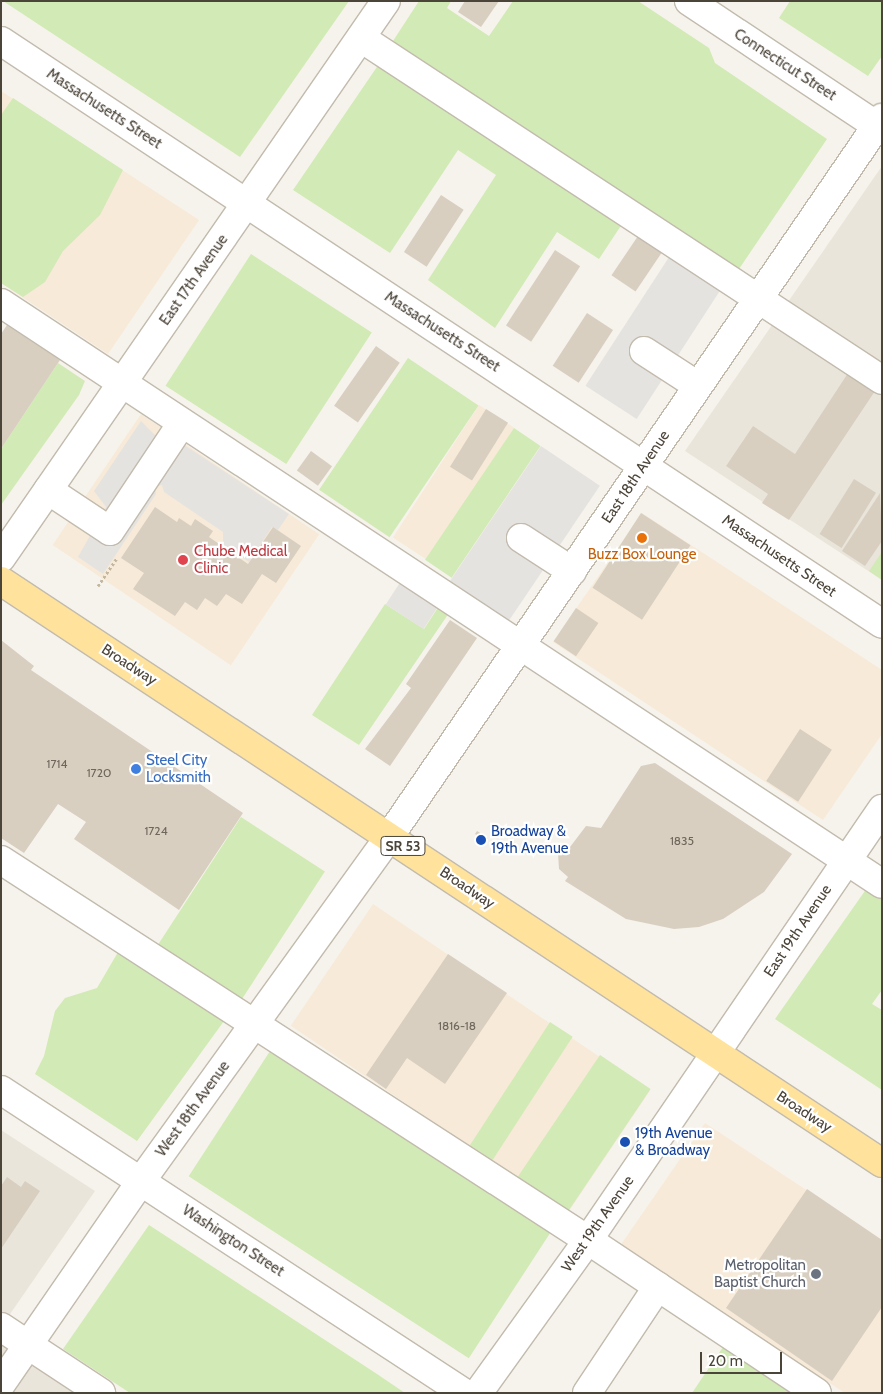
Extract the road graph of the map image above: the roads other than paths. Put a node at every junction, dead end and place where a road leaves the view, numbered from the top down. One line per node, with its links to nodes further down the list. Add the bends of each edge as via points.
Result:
1 (386, 1): 3 (street, East 17th Avenue)
2 (689, 1): 5 (street, Connecticut Street)
3 (361, 38): 6 (street, East 17th Avenue); 7 (street)
4 (1, 41): 6 (street, Massachusetts Street)
5 (880, 124): 7 (street, East 18th Avenue)
6 (247, 203): 11 (street, East 17th Avenue); 14 (street, Massachusetts Street)
7 (758, 298): 10 (street); 12 (street, East 18th Avenue)
8 (1, 303): 11 (street)
9 (644, 351): 12 (street)
10 (882, 380)
11 (122, 384): 13 (street); 15 (street, East 17th Avenue)
12 (698, 386): 14 (street, East 18th Avenue)
13 (182, 423): 15 (street, via 110,531); 21 (street)
14 (644, 466): 18 (street, East 18th Avenue); 20 (street, Massachusetts Street)
15 (48, 490): 17 (street, East 17th Avenue)
16 (521, 538): 18 (street)
17 (1, 558)
18 (572, 571): 21 (street, East 18th Avenue)
19 (1, 581): 23 (main road, Broadway / SR 53)
20 (882, 624)
21 (521, 644): 23 (street, East 18th Avenue); 25 (street)
22 (882, 809): 25 (street, East 19th Avenue)
23 (389, 836): 27 (street, West 18th Avenue); 28 (main road, Broadway / SR 53)
24 (1, 860): 27 (street)
25 (846, 861): 26 (street); 28 (street, East 19th Avenue)
26 (882, 884)
27 (255, 1023): 31 (street, West 18th Avenue); 32 (street)
28 (715, 1053): 30 (main road, Broadway / SR 53); 32 (street, West 19th Avenue)
29 (1, 1090): 31 (street, Washington Street)
30 (882, 1163)
31 (141, 1182): 35 (street, West 18th Avenue); 38 (street, Washington Street)
32 (588, 1240): 33 (street); 39 (street, West 19th Avenue)
33 (658, 1286): 40 (street); 41 (street)
34 (1, 1327): 35 (street)
35 (28, 1345): 36 (street, West 18th Avenue); 37 (street)
36 (1, 1384)
37 (101, 1393)
38 (464, 1393)
39 (478, 1393)
40 (587, 1393)
41 (817, 1393)

